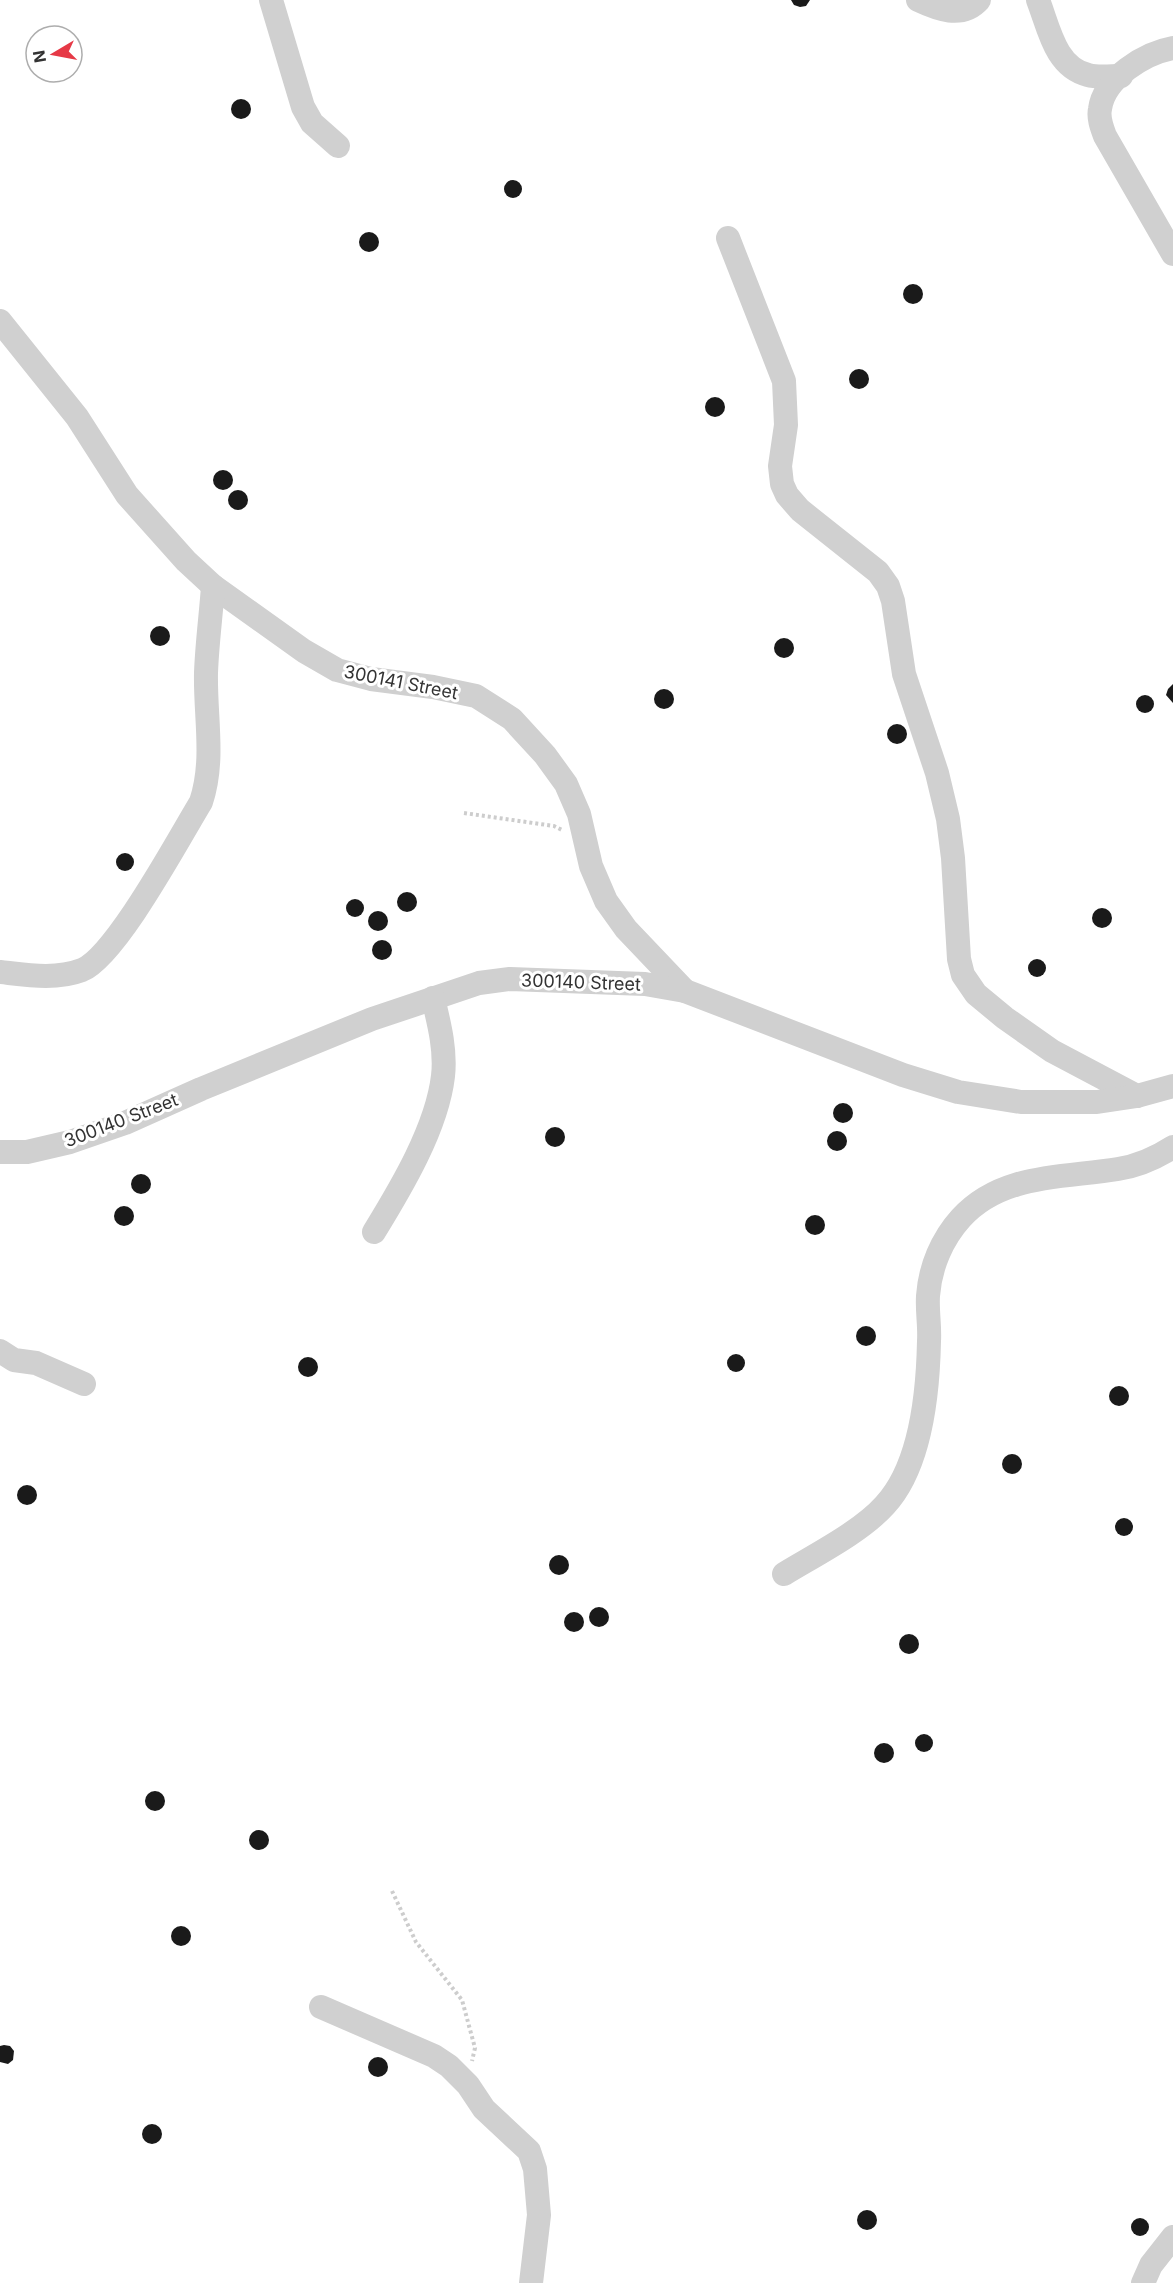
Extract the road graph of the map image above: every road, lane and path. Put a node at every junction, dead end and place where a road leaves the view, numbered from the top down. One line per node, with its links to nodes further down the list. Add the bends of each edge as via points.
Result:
1 (271, 0): 7 (street, via 303,107 312,123)
2 (918, 0): 3 (street, via 939,10 957,11)
3 (979, 0)
4 (1038, 0): 6 (street, via 1064,62 1090,76)
5 (1173, 48): 6 (street, via 1147,56)
6 (1121, 76): 9 (street, via 1102,101 1101,124)
7 (338, 146)
8 (728, 238): 18 (street, via 784,381 786,425 780,466 787,495 878,572 893,601 904,674 948,819 963,975 976,994 1052,1051)
9 (1173, 254)
10 (0, 321): 11 (street, 300141 Street, via 77,417 127,495)
11 (213, 586): 13 (street, 300141 Street, via 337,670 476,696 512,719 566,784); 14 (street, via 206,673 209,760 201,802 119,936 99,958 85,969 69,974)
12 (464, 813): 13 (path, via 554,825)
13 (586, 844): 15 (street, 300141 Street, via 606,901 626,930)
14 (0, 972)
15 (685, 991): 16 (street, 300140 Street, via 645,984 510,979 479,983); 18 (street, 300140 Street, via 903,1075 958,1092 1021,1102 1097,1102)
16 (433, 998): 20 (street, 300140 Street, via 351,1028 125,1123 27,1152); 21 (street, via 443,1044 443,1076 434,1114 401,1187)
17 (1173, 1086): 18 (street, 300140 Street)
18 (1137, 1096)
19 (1173, 1147): 24 (street, via 1119,1169 1025,1181 979,1201 962,1217 933,1265 928,1296 927,1390 918,1438 902,1481 886,1505 866,1523)
20 (0, 1152)
21 (374, 1232)
22 (0, 1351): 23 (street, via 14,1360 36,1363)
23 (84, 1384)
24 (784, 1574)
25 (392, 1891): 27 (path, via 416,1942 462,2000 475,2048)
26 (321, 2007): 27 (street, via 434,2056)
27 (468, 2085): 29 (street, via 484,2109 529,2151 535,2169 539,2215)
28 (1173, 2237): 30 (street, via 1151,2265)
29 (531, 2283)
30 (1143, 2283)

